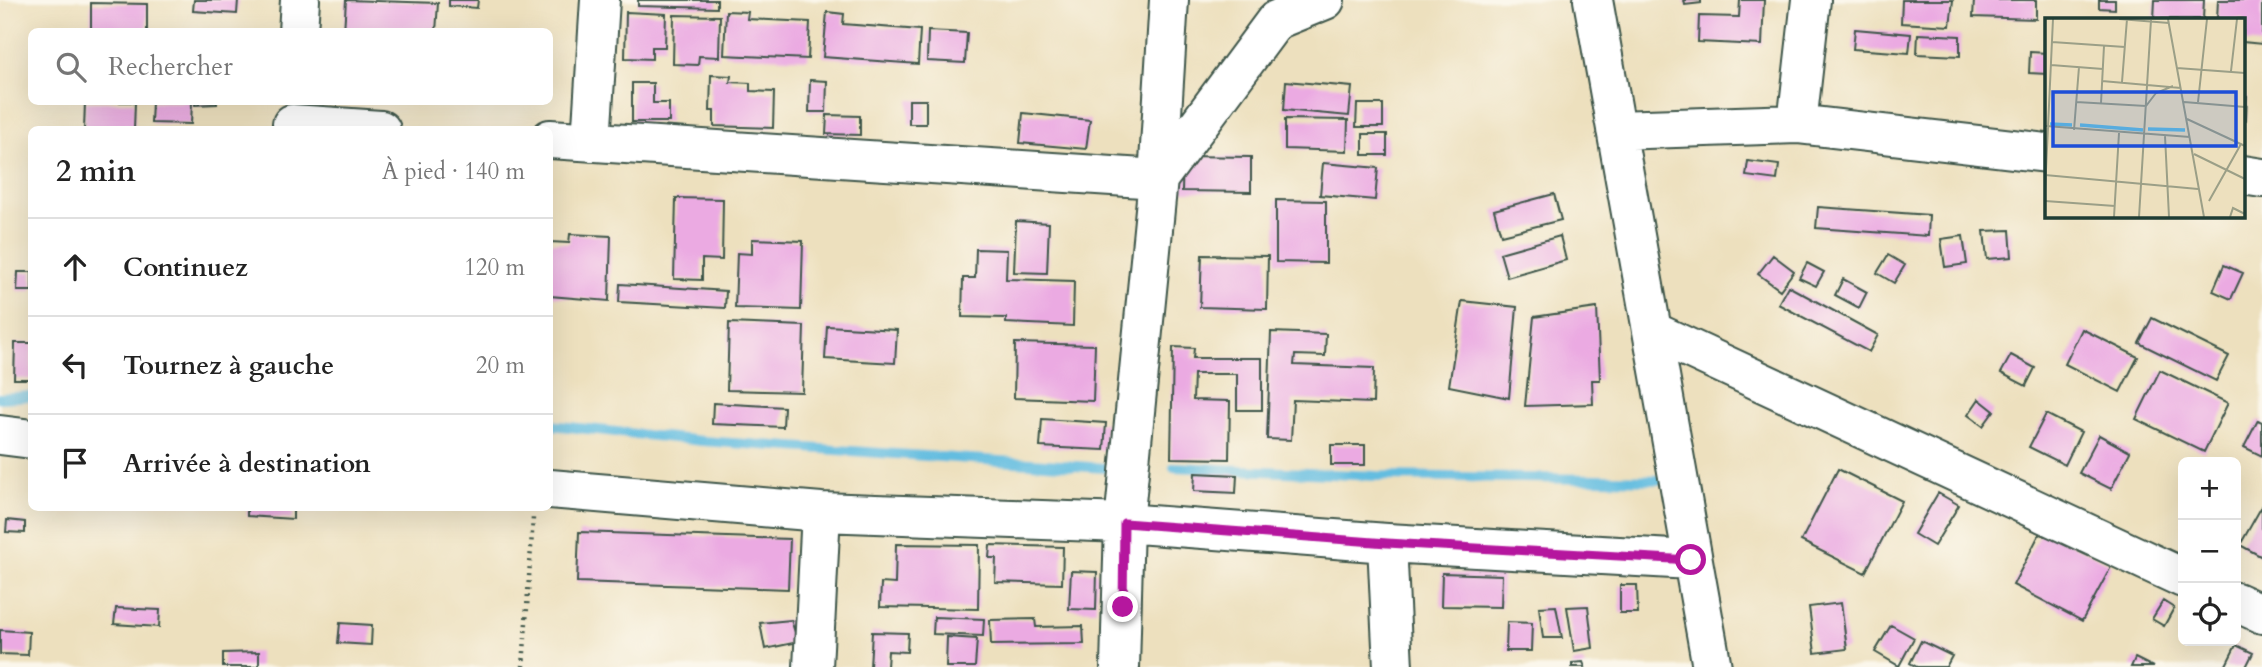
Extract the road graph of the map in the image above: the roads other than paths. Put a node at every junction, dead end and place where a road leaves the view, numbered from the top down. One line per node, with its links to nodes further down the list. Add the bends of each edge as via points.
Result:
1 (300, 0): 7 (street)
2 (600, 0): 13 (street)
3 (1169, 0): 17 (street)
4 (1325, 0): 17 (street, via 1276,20)
5 (1593, 0): 11 (street)
6 (1811, 0): 9 (street)
7 (298, 28)
8 (292, 118): 10 (street)
9 (1797, 124): 11 (street); 14 (street)
10 (351, 126)
11 (1616, 130): 18 (street)
12 (553, 139): 13 (street)
13 (592, 142): 17 (street)
14 (2045, 153)
15 (2244, 175): 16 (street)
16 (2262, 178)
17 (1158, 179): 23 (street)
18 (1652, 331): 25 (street); 26 (street)
19 (0, 435): 20 (street)
20 (28, 438)
21 (553, 489): 22 (street)
22 (821, 512): 23 (street); 29 (street)
23 (1124, 523): 24 (street); 30 (street)
24 (1387, 543): 25 (street); 31 (street)
25 (1691, 560): 32 (street)
26 (2178, 576)
27 (2241, 604): 28 (street)
28 (2262, 614)
29 (813, 667)
30 (1120, 667)
31 (1393, 667)
32 (1712, 667)

